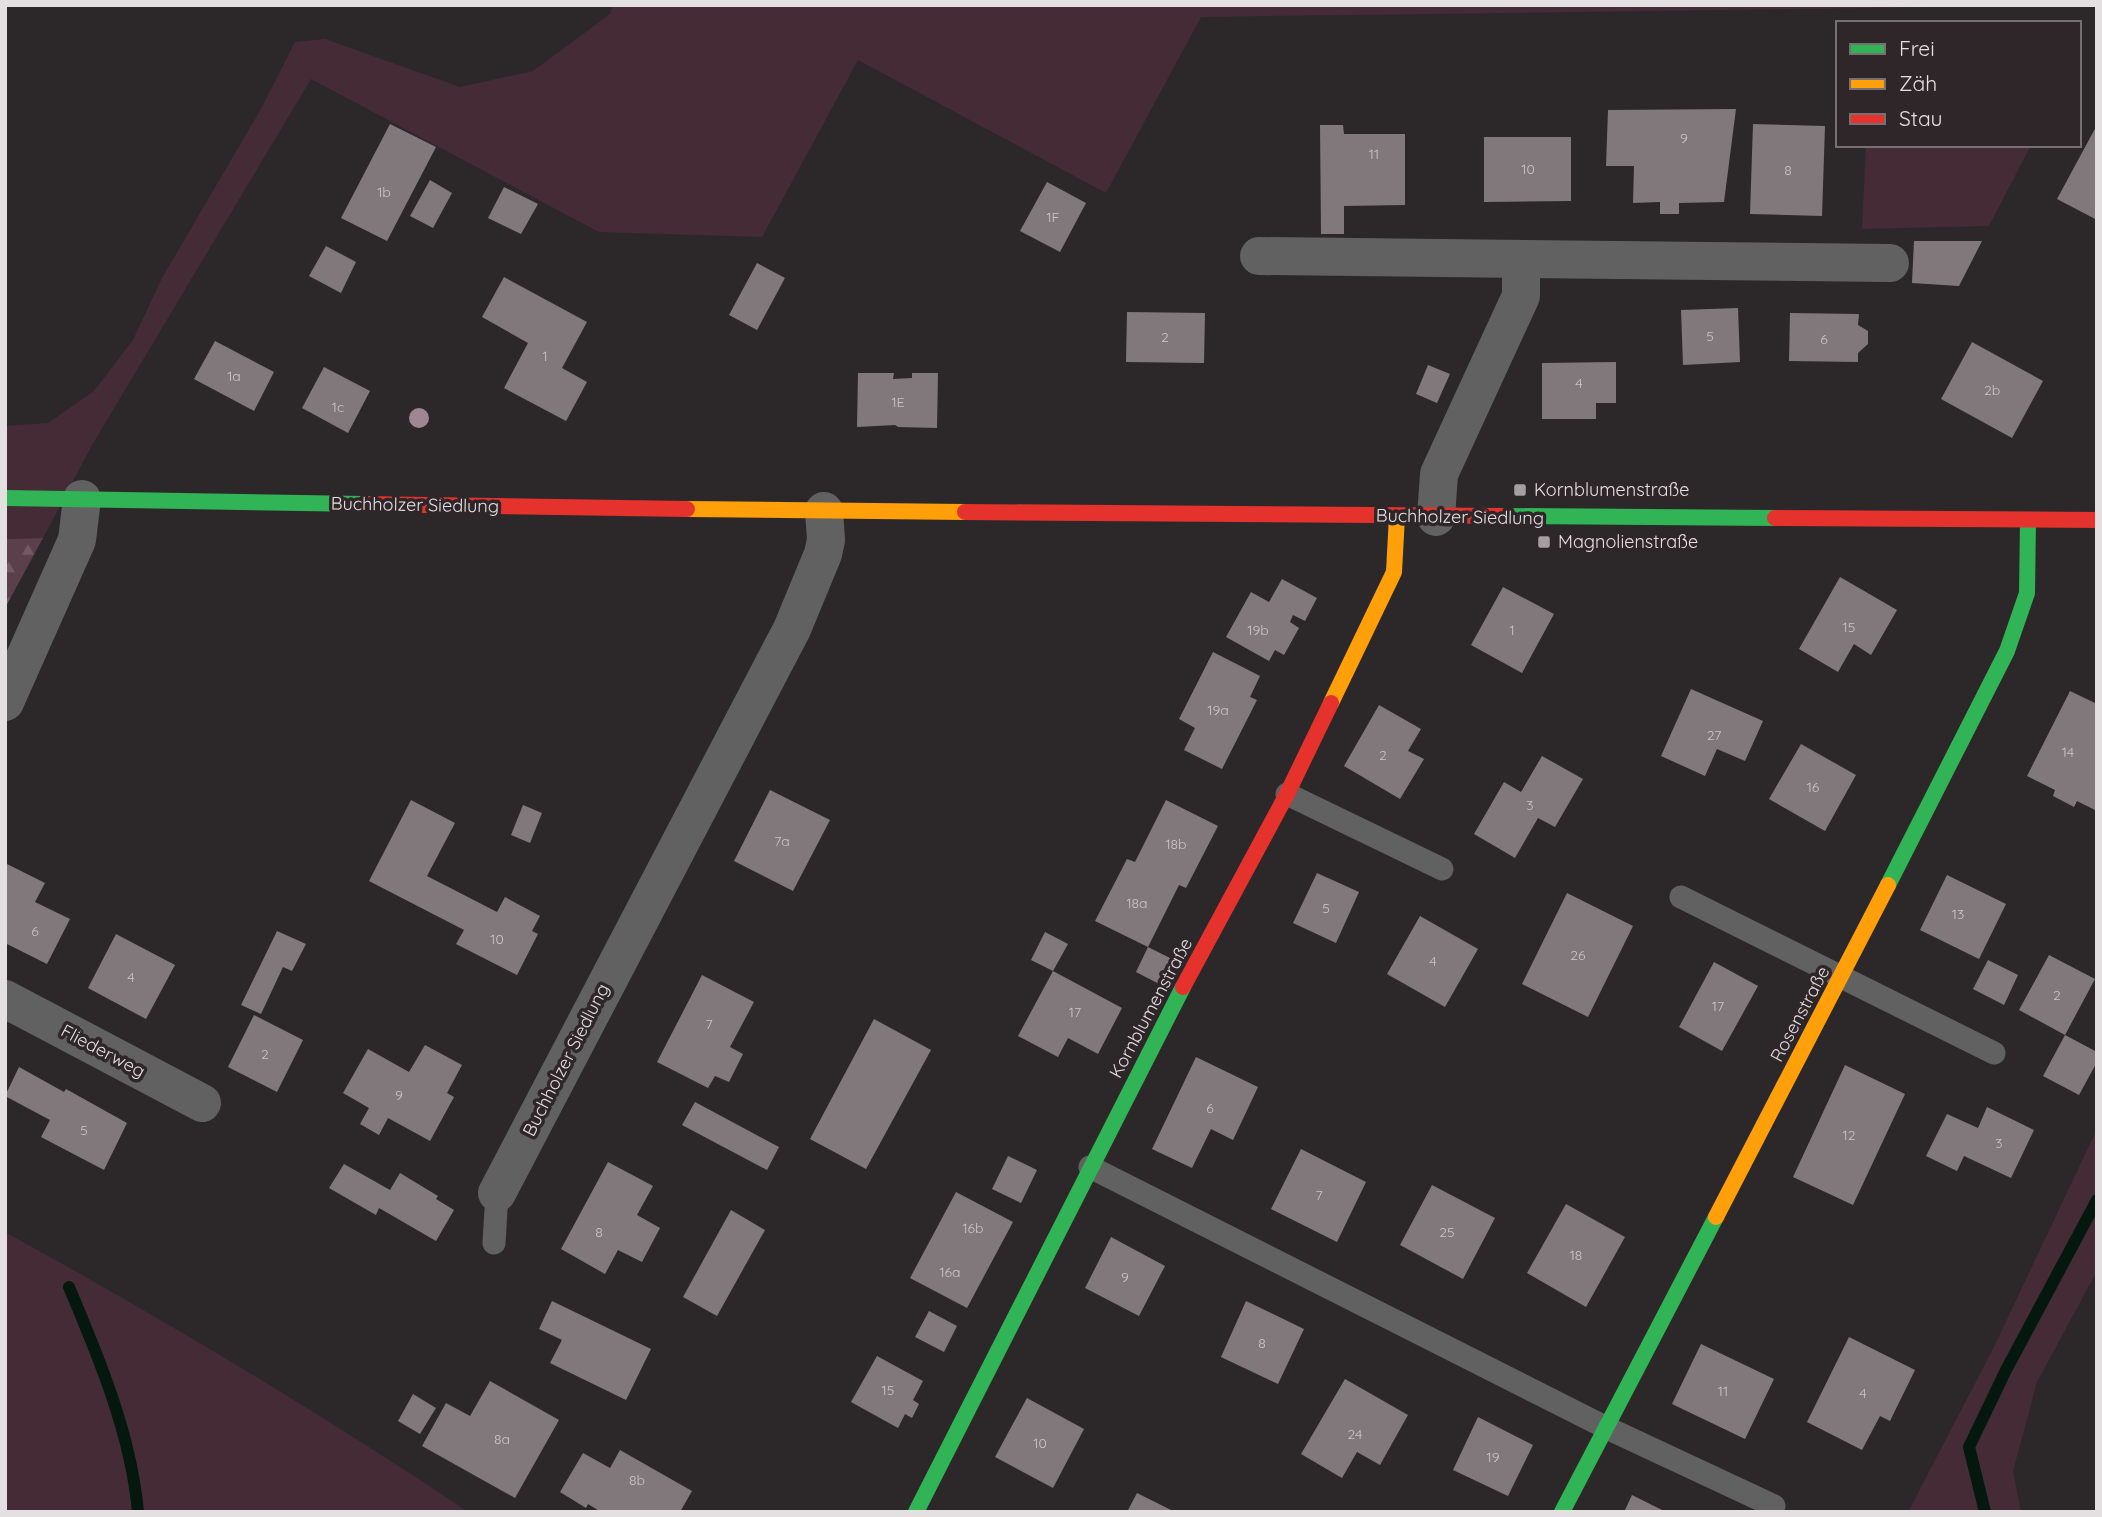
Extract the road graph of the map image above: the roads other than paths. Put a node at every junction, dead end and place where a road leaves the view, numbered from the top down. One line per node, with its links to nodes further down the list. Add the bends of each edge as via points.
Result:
1 (1259, 256): 2 (street)
2 (1521, 261): 3 (street); 8 (street, via 1521,296 1438,474)
3 (1889, 263)
4 (5, 498): 5 (street, Buchholzer Siedlung)
5 (82, 499): 6 (street, Buchholzer Siedlung); 11 (street, via 77,540)
6 (824, 511): 7 (street, Buchholzer Siedlung); 20 (street, Buchholzer Siedlung, via 827,540 792,629)
7 (1397, 516): 8 (street, Buchholzer Siedlung); 12 (street, Kornblumenstraße, via 1394,572)
8 (1436, 517): 9 (street, Buchholzer Siedlung)
9 (2028, 520): 10 (street, Buchholzer Siedlung); 15 (street, Rosenstraße, via 2027,593 2018,626)
10 (2097, 520)
11 (5, 702)
12 (1287, 794): 13 (lane); 19 (street, Kornblumenstraße)
13 (1443, 869)
14 (1681, 897): 15 (lane)
15 (1841, 977): 17 (lane); 22 (street, Rosenstraße)
16 (5, 999): 18 (street, Fliederweg)
17 (1994, 1053)
18 (202, 1103)
19 (1090, 1167): 22 (lane); 24 (street, Kornblumenstraße)
20 (497, 1193): 21 (lane)
21 (494, 1243)
22 (1605, 1427): 23 (lane); 25 (street, Rosenstraße)
23 (1774, 1506)
24 (916, 1512)
25 (1562, 1512)

